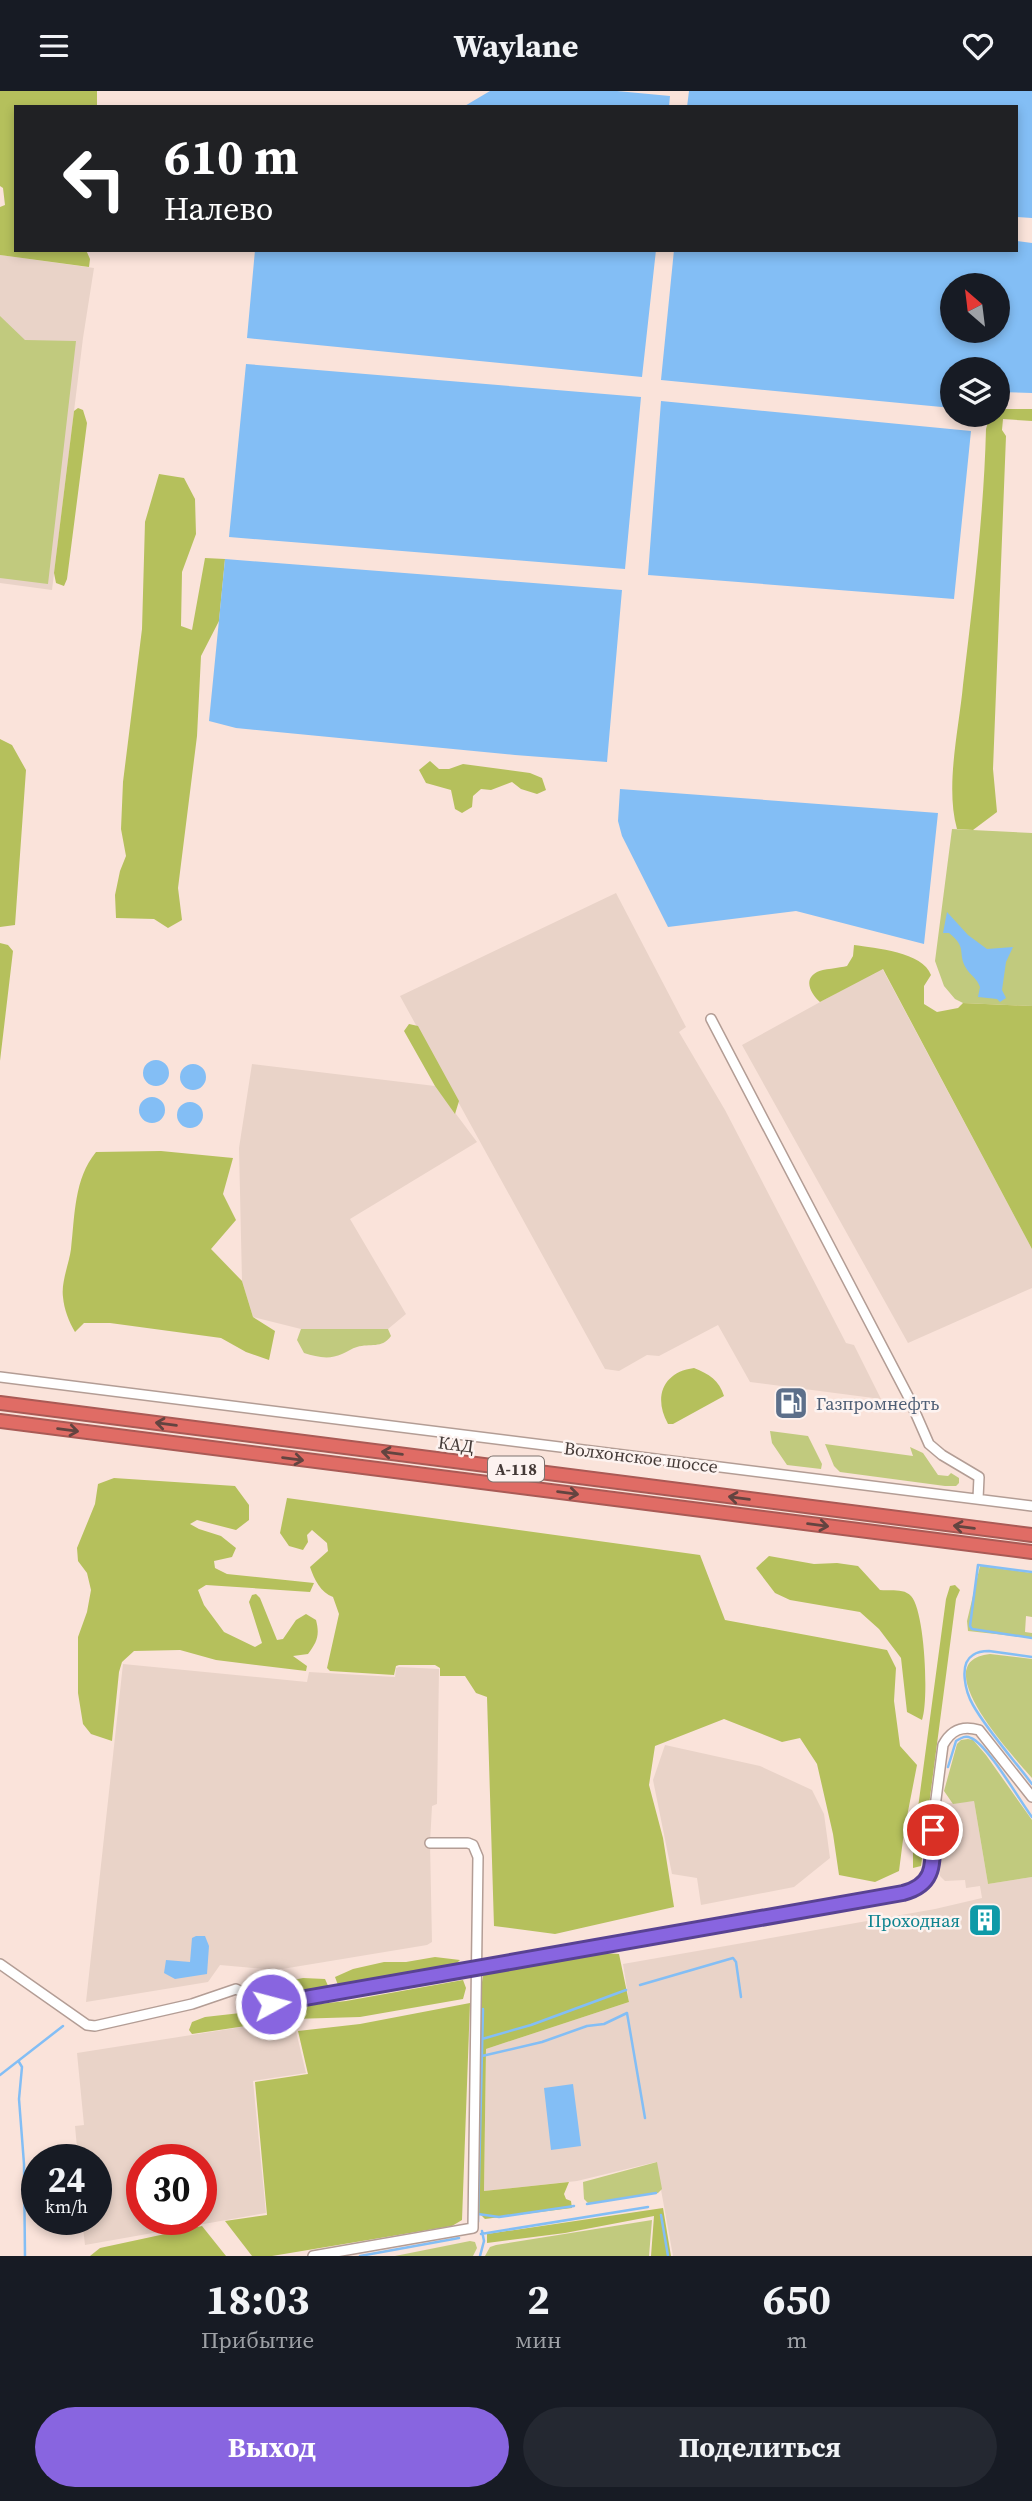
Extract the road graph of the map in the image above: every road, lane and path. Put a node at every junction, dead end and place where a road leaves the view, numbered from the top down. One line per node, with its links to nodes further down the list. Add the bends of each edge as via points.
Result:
1 (711, 1019): 5 (street, via 929,1444 979,1477)
2 (0, 1377): 5 (street, Волхонское шоссе)
3 (0, 1403): 7 (highway, КАД / А-118, one-way to 3)
4 (0, 1422): 8 (highway, КАД / А-118, one-way to 8)
5 (978, 1499): 6 (street, Волхонское шоссе)
6 (1032, 1506)
7 (1032, 1535)
8 (1032, 1552)
9 (1032, 1797): 12 (street, via 979,1730 962,1727 943,1745 931,1869 916,1889)
10 (430, 1843): 12 (street, via 468,1843 476,1850)
11 (0, 1964): 12 (street, via 80,2022 95,2026 236,1989 271,2004)
12 (475, 1969): 13 (street, via 473,2228)
13 (313, 2256)

